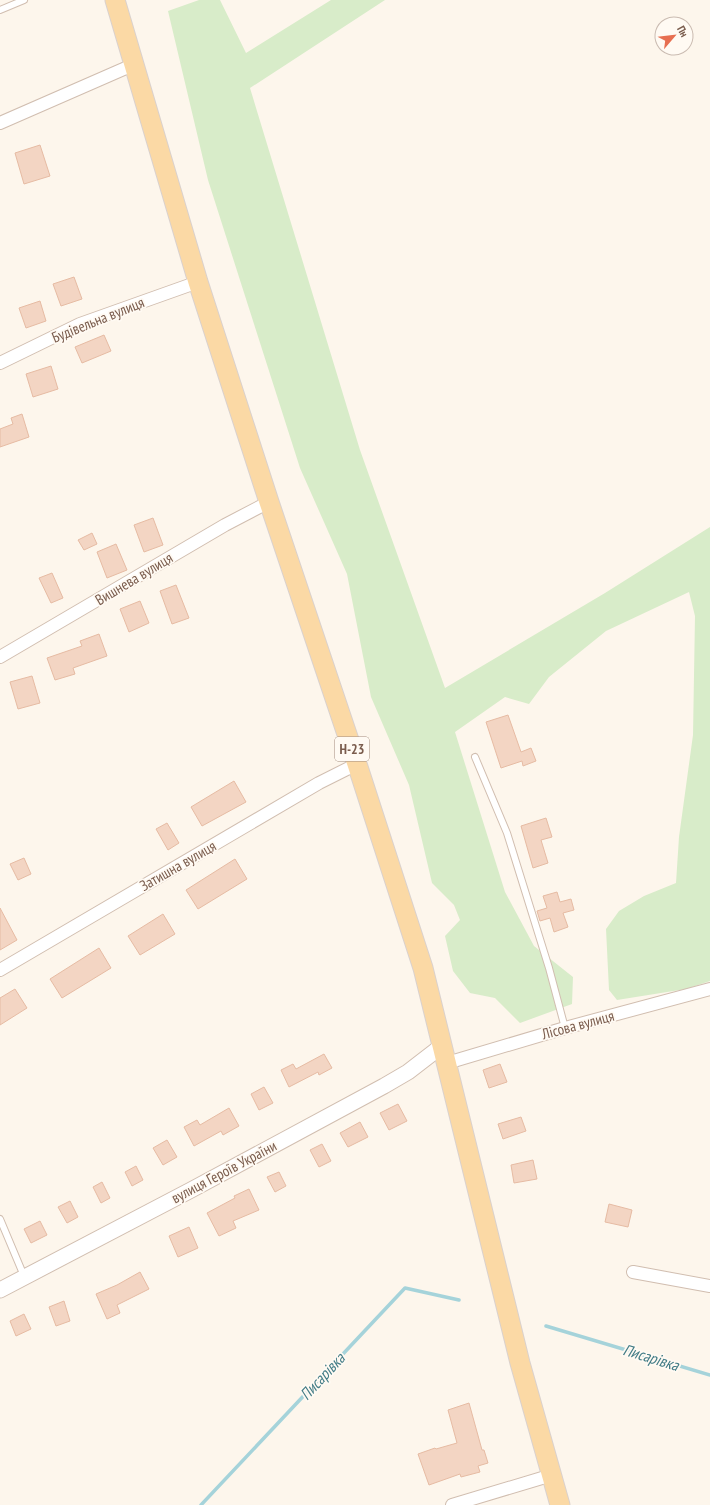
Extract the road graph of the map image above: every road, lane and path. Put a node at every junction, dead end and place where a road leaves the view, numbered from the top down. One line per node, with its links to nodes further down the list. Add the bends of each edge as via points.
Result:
1 (24, 0): 3 (lane)
2 (115, 0): 4 (main road, Н-23)
3 (0, 10)
4 (135, 64): 5 (street); 6 (main road, Н-23)
5 (0, 123)
6 (198, 282): 7 (street, Будівельна вулиця, via 80,324); 8 (main road, Н-23)
7 (0, 363)
8 (269, 502): 9 (street, Вишнева вулиця, via 225,525); 11 (main road, Н-23)
9 (0, 657)
10 (475, 757): 14 (lane, via 507,833)
11 (357, 764): 12 (street, Затишна вулиця, via 319,783); 15 (main road, Н-23, via 423,968)
12 (0, 970)
13 (710, 989): 14 (street, Лісова вулиця)
14 (565, 1028): 16 (street, Лісова вулиця)
15 (443, 1045): 16 (main road, Н-23); 19 (street, вулиця Героїв України, via 408,1072 384,1086)
16 (447, 1063): 22 (main road, Н-23, via 520,1363)
17 (0, 1219): 19 (lane)
18 (633, 1272): 20 (street)
19 (24, 1276): 21 (street, вулиця Героїв України)
20 (710, 1286)
21 (0, 1290)
22 (552, 1475): 23 (street); 24 (main road, Н-23)
23 (452, 1505)
24 (560, 1505)

